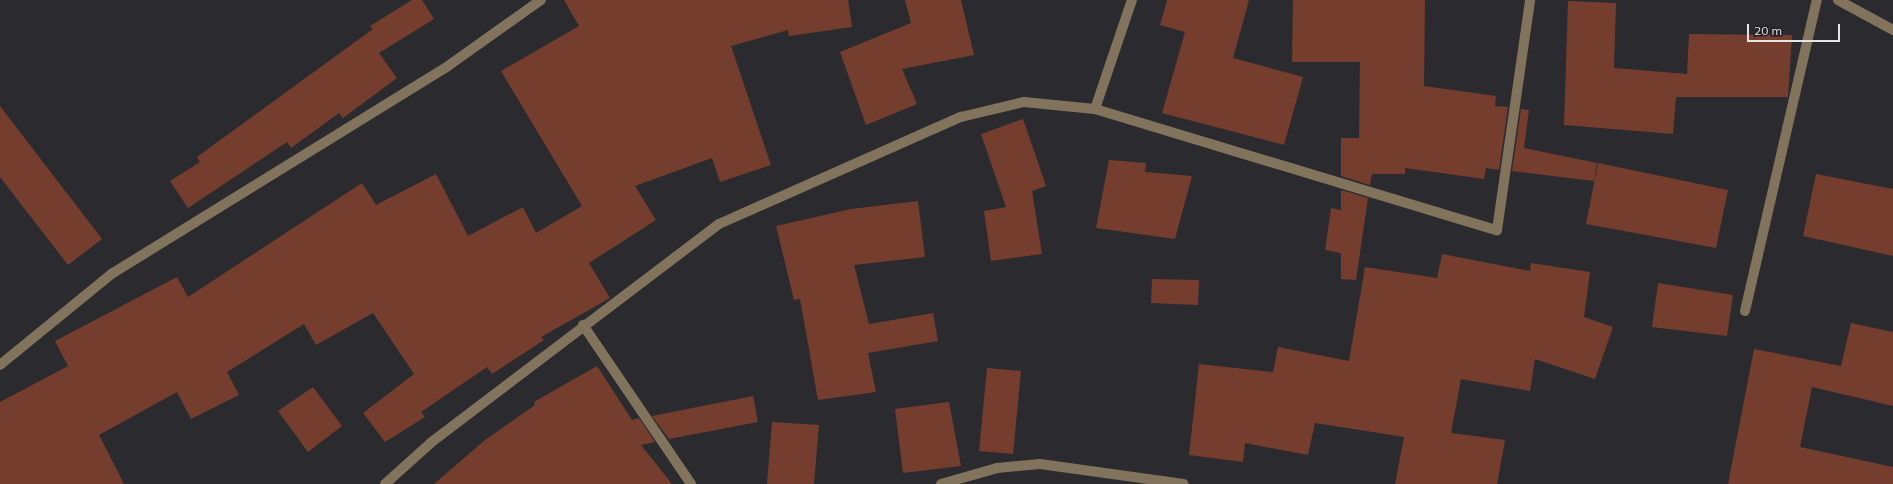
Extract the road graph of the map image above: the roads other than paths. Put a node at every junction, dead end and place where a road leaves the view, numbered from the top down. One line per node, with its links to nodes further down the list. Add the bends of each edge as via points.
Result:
1 (541, 0): 10 (street, via 448,66 113,273)
2 (1132, 0): 7 (street)
3 (1530, 0): 7 (street, via 1497,230)
4 (1818, 0): 8 (street)
5 (1838, 0): 6 (street)
6 (1893, 30)
7 (1095, 109): 9 (street, via 1024,102 961,117 719,224)
8 (1744, 310)
9 (583, 325): 11 (street, via 433,441); 12 (street)
10 (0, 365)
11 (386, 484)
12 (691, 484)
13 (941, 484): 14 (street, via 997,468 1040,464)
14 (1184, 484)

